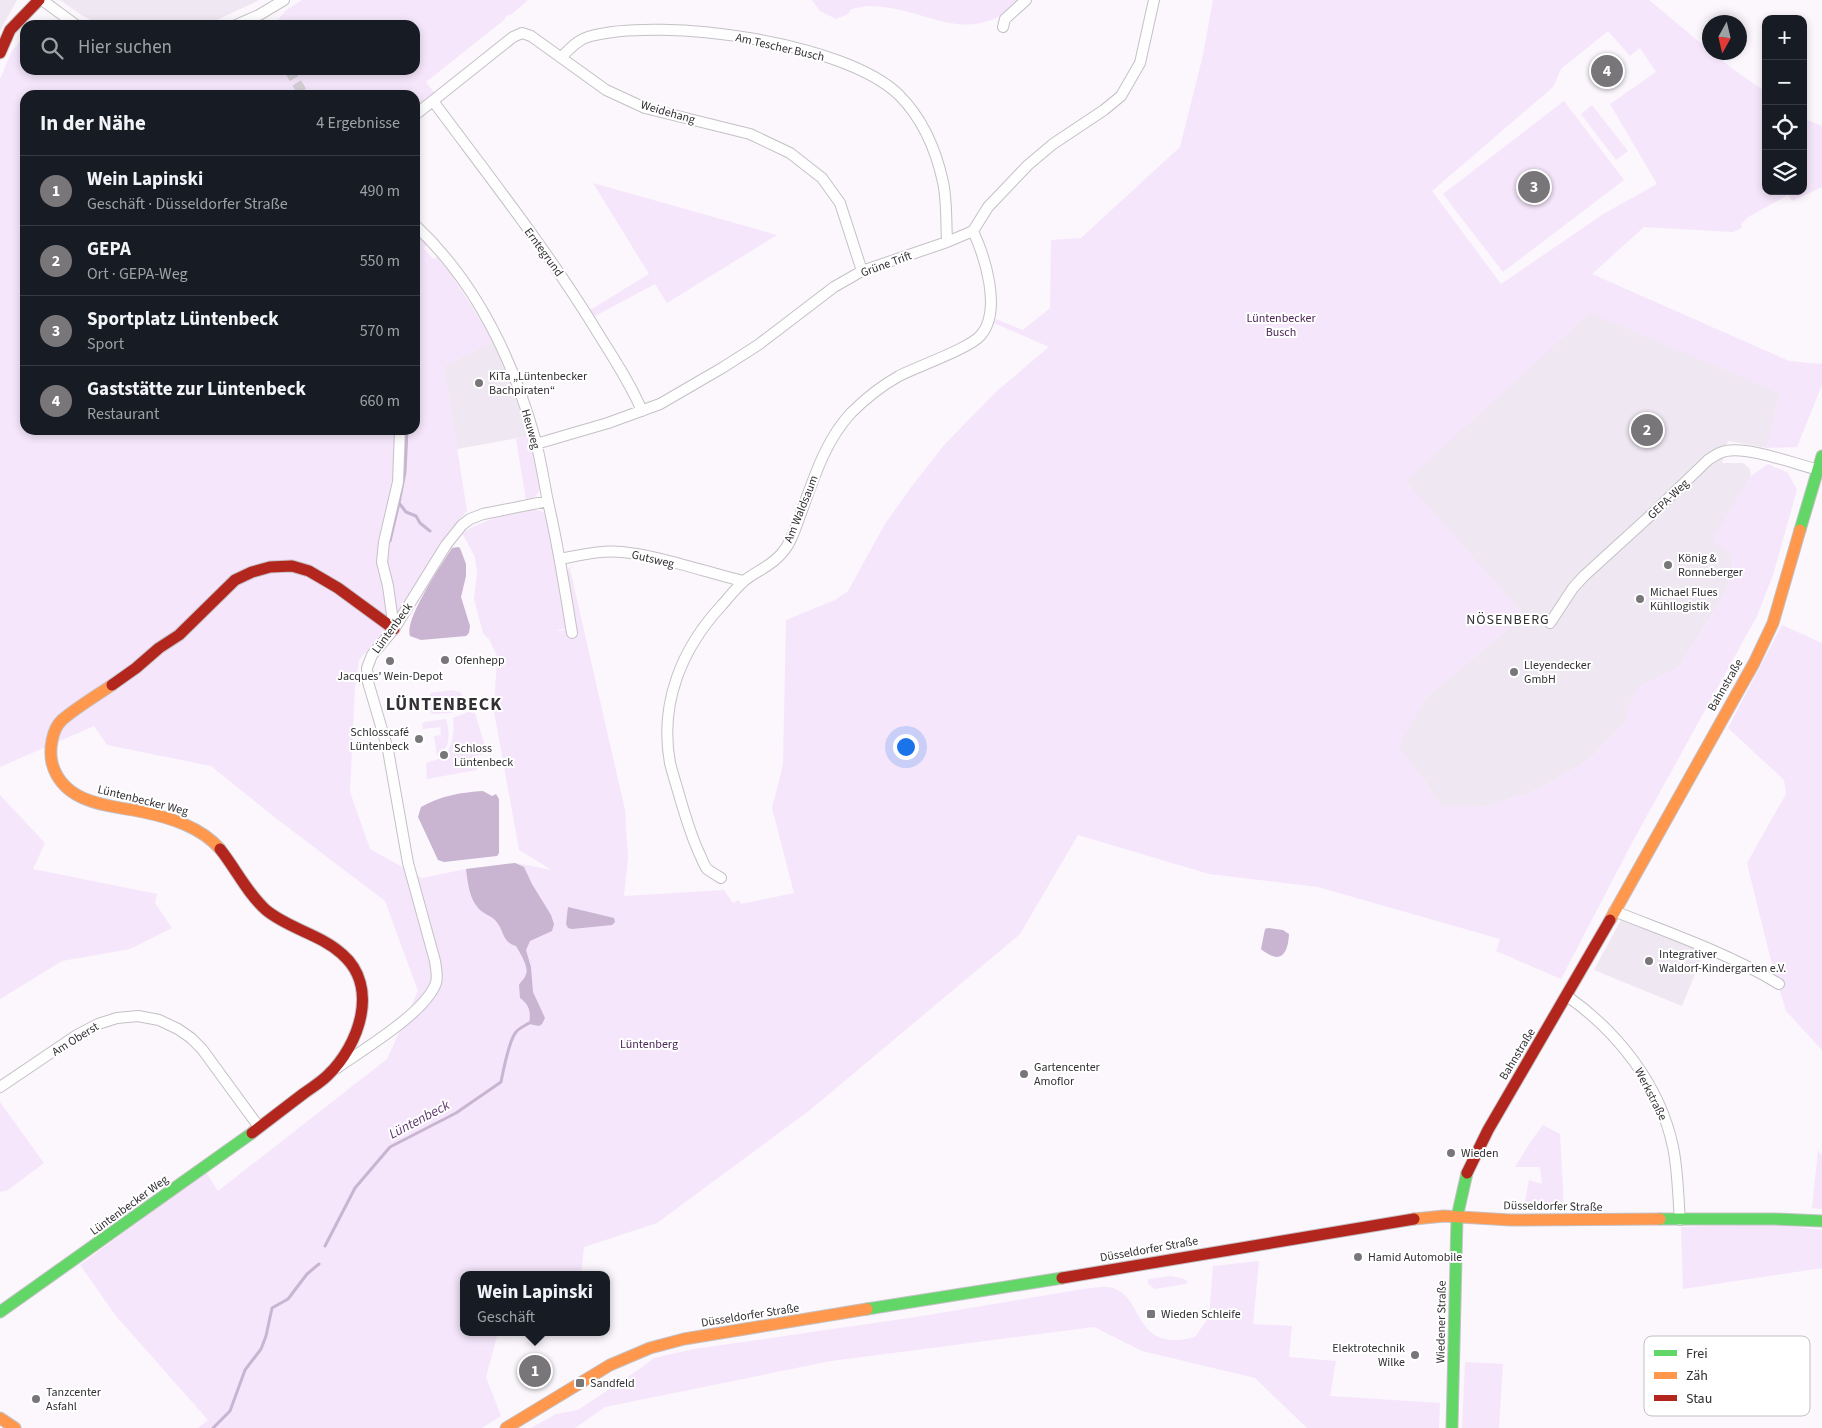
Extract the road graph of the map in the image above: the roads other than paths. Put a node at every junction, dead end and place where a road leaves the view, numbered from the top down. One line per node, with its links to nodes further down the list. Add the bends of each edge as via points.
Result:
1 (40, 0): 6 (street); 10 (main road, via 10,30)
2 (284, 0): 5 (street)
3 (1026, 0): 9 (street)
4 (1154, 0): 15 (street, via 1140,63 1120,96 1028,165 988,207)
5 (259, 15): 7 (street); 8 (street)
6 (69, 20)
7 (248, 20)
8 (261, 20)
9 (1003, 26)
10 (0, 53)
11 (561, 57): 12 (street, Weidehang, via 531,36 513,37); 16 (street, Am Tescher Busch, via 579,40 590,36 625,30 694,31 764,41 819,54 872,76 898,95 920,120 932,144 943,182); 17 (street, Weidehang, via 606,90 646,108 750,134 790,153 822,178 840,203)
12 (433, 102): 13 (street, Weidehang); 18 (street, Erntegrund, via 589,316)
13 (420, 111)
14 (420, 230): 20 (street, Heuweg, via 466,287 504,350)
15 (973, 231): 16 (street, Grüne Trift); 25 (street, Am Waldsaum, via 983,253 990,295 990,316 981,335 969,344 898,377 851,414 821,458 791,540 772,563)
16 (948, 242): 17 (street, Grüne Trift)
17 (862, 271): 18 (street, Grüne Trift, via 834,287 722,368)
18 (642, 411): 20 (street, Grüne Trift)
19 (400, 435): 27 (street, via 398,482 382,562)
20 (536, 444): 23 (street, Heuweg)
21 (1822, 456): 22 (main road, Bahnstraße)
22 (1819, 470): 26 (street, GEPA-Weg, via 1743,450 1719,453 1584,576); 30 (main road, Bahnstraße, via 1773,623 1754,663)
23 (548, 501): 24 (street, Heuweg); 27 (street, Lüntenbeck, via 483,514 462,525)
24 (560, 559): 25 (street, Gutsweg, via 623,552); 28 (street, Heuweg)
25 (744, 582): 29 (street, Am Waldsaum, via 704,624 690,647 674,686 668,715 670,762 690,835 706,868)
26 (1550, 622)
27 (394, 629): 33 (street, Lüntenbeck, via 372,655 368,682 388,750 408,863 435,960 436,982 428,999 409,1017); 33 (main road, Lüntenbecker Weg, via 309,571 292,566 252,572 235,580 179,635 61,721 51,744 54,770 69,791 93,803 182,822 196,828 220,849 261,907 329,944 352,964 362,989 362,1016 357,1030)
28 (572, 633)
29 (721, 878)
30 (1614, 911): 31 (street, via 1736,961); 32 (main road, Bahnstraße)
31 (1779, 984)
32 (1567, 996): 36 (main road, Bahnstraße, via 1488,1130 1465,1176); 37 (street, Werkstraße, via 1614,1036 1652,1092 1672,1146)
33 (328, 1075): 35 (main road, Lüntenbecker Weg)
34 (0, 1087): 35 (street, Am Oberst, via 98,1024 138,1016 159,1020 191,1038)
35 (259, 1127): 39 (main road, Lüntenbecker Weg)
36 (1457, 1217): 37 (main road, Düsseldorfer Straße); 42 (main road, Düsseldorfer Straße, via 1390,1222 684,1339 650,1348 610,1365); 43 (main road, Wiedener Straße)
37 (1680, 1220): 38 (main road, Düsseldorfer Straße)
38 (1822, 1221)
39 (0, 1312)
40 (0, 1418): 41 (main road)
41 (15, 1428)
42 (506, 1428)
43 (1452, 1428)

